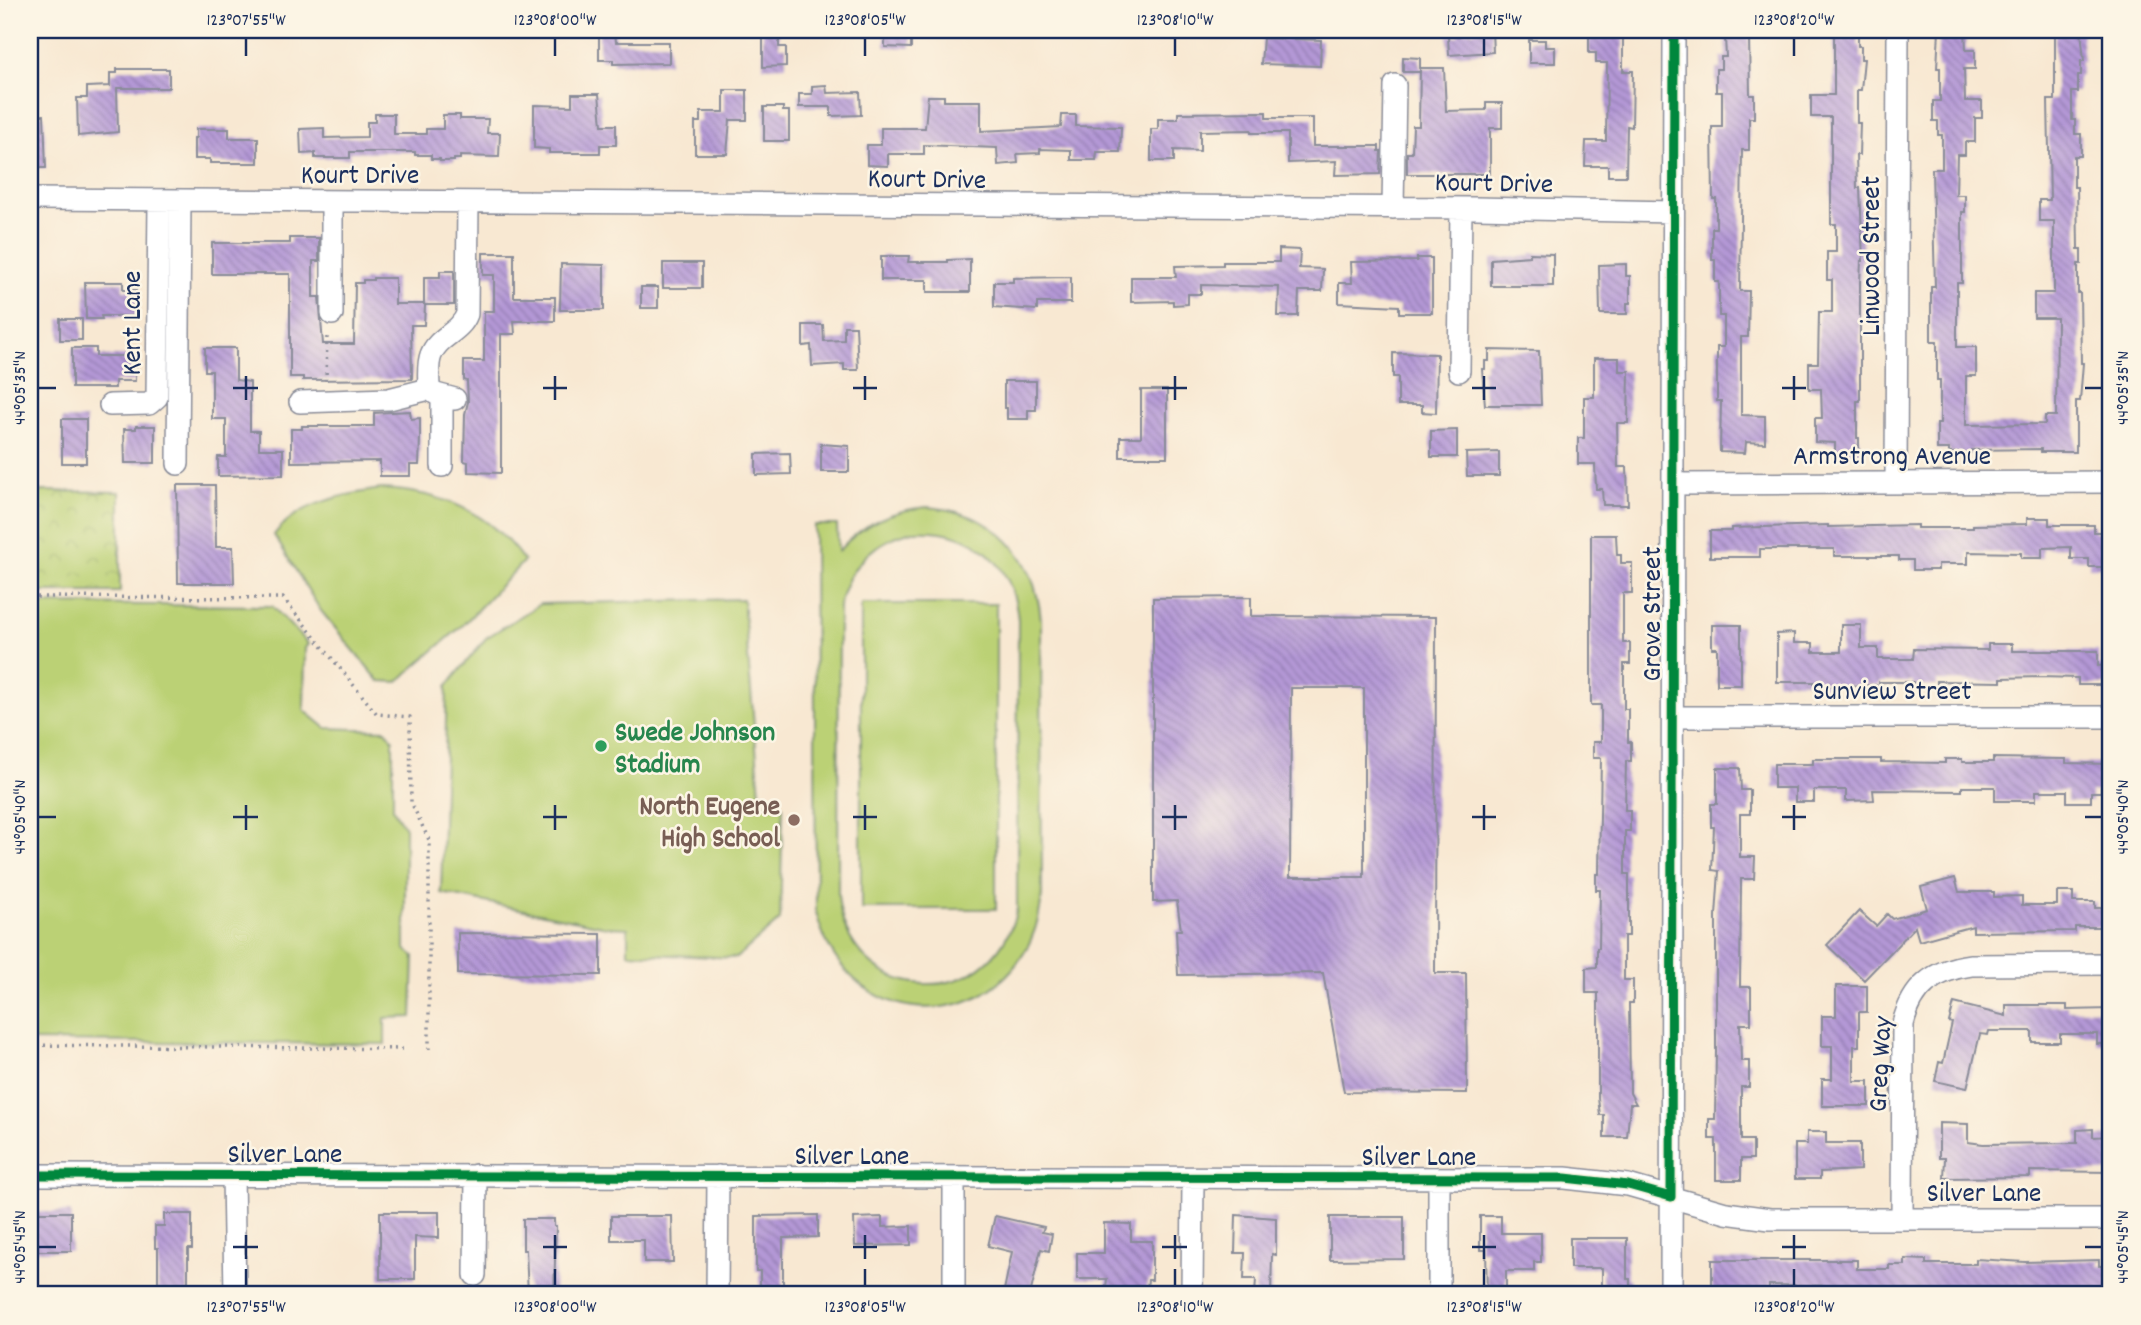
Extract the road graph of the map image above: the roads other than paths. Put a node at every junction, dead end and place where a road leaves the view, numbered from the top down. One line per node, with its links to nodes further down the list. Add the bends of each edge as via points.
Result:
1 (1674, 30): 10 (street, Grove Street)
2 (1898, 30): 18 (street, Linwood Street)
3 (1395, 85): 8 (street)
4 (30, 199): 5 (street, Kourt Drive)
5 (169, 200): 6 (street, Kourt Drive); 15 (street, Kent Lane, via 157,397 149,404); 16 (street)
6 (331, 201): 7 (street, Kourt Drive); 11 (street)
7 (468, 202): 8 (street, Kourt Drive); 13 (street, via 467,314 462,324 436,345 429,359)
8 (1393, 208): 9 (street, Kourt Drive)
9 (1461, 208): 10 (street, Kourt Drive); 12 (street)
10 (1673, 212): 20 (street, Grove Street)
11 (331, 314)
12 (1459, 371)
13 (442, 395): 14 (street); 17 (street)
14 (300, 402)
15 (110, 405)
16 (178, 464)
17 (442, 466)
18 (1896, 482): 19 (street, Armstrong Avenue); 20 (street, Armstrong Avenue)
19 (2111, 482)
20 (1673, 484): 21 (street, Grove Street)
21 (1673, 717): 22 (street, Sunview Street); 31 (street, Grove Street)
22 (2111, 717)
23 (2111, 964): 32 (street, Greg Way, via 1953,967 1935,975 1917,992 1903,1024)
24 (30, 1175): 25 (street, Silver Lane)
25 (233, 1175): 26 (street, Silver Lane); 35 (street)
26 (476, 1175): 27 (street, Silver Lane); 34 (street)
27 (718, 1176): 28 (street, Silver Lane); 36 (street)
28 (954, 1177): 29 (street, Silver Lane); 37 (street)
29 (1193, 1178): 30 (street, Silver Lane); 38 (street)
30 (1439, 1178): 31 (street, Silver Lane, via 1596,1180); 39 (street)
31 (1671, 1198): 32 (street, Silver Lane, via 1748,1218); 40 (street, Grove Street)
32 (1902, 1219): 33 (street, Silver Lane)
33 (2111, 1219)
34 (475, 1275)
35 (236, 1295)
36 (717, 1295)
37 (954, 1295)
38 (1192, 1295)
39 (1439, 1295)
40 (1671, 1295)

